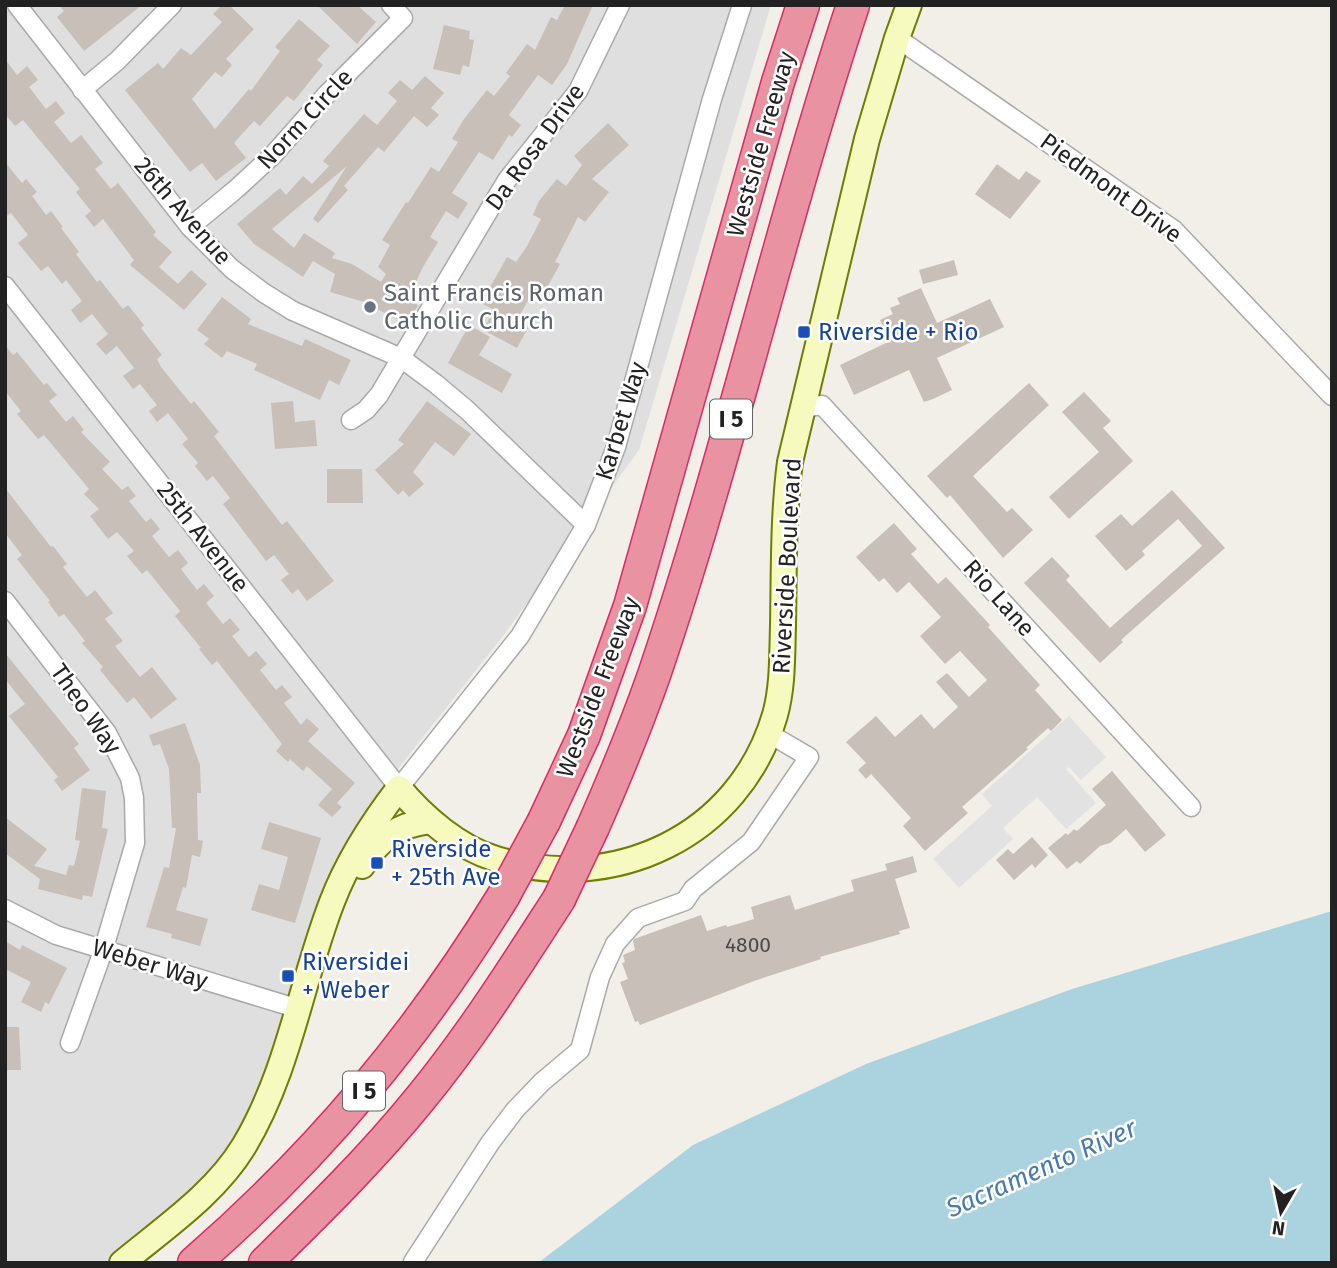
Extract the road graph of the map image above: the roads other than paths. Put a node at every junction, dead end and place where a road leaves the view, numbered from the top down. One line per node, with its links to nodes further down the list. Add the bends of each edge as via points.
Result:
1 (16, 5): 10 (street, 26th Avenue)
2 (172, 5): 10 (street)
3 (391, 5): 11 (street, Norm Circle, via 403,18 273,155)
4 (620, 5): 13 (street, Da Rosa Drive, via 578,91 507,180)
5 (742, 5): 17 (street, Karbet Way, via 616,447)
6 (803, 5): 30 (highway, Westside Freeway / I 5, bridge, via 630,606 584,735 544,821 467,957 400,1050 326,1137)
7 (853, 5): 31 (highway, Westside Freeway / I 5, bridge, via 654,674 593,827 559,899 420,1099)
8 (909, 5): 9 (street, Riverside Boulevard)
9 (897, 38): 14 (street, Piedmont Drive, via 1174,230); 15 (street, Riverside Boulevard, via 867,139)
10 (82, 90): 11 (street, 26th Avenue)
11 (190, 228): 13 (street, 26th Avenue, via 264,293 330,329)
12 (5, 286): 20 (street, 25th Avenue)
13 (401, 358): 16 (street, Da Rosa Drive, via 379,395); 17 (street, 26th Avenue, via 467,410)
14 (1332, 396)
15 (802, 408): 19 (street, Riverside Boulevard, via 787,484 781,680); 21 (street, Rio Lane, via 822,404)
16 (351, 420)
17 (586, 525): 20 (street, Karbet Way, via 520,636)
18 (5, 601): 25 (street, Theo Way, via 107,733 130,778 135,843)
19 (768, 733): 22 (street, Riverside Boulevard, via 742,779 705,820 672,844 625,863 541,869 478,852); 28 (street, via 809,757 751,842 693,889 685,901 638,918 615,944 600,977 580,1049 515,1110)
20 (399, 788): 22 (street, Riverside Boulevard); 23 (street, via 368,832)
21 (1191, 807)
22 (430, 821): 23 (street, via 387,835 347,889)
23 (332, 901): 26 (street)
24 (5, 909): 25 (street, Weber Way, via 55,935)
25 (103, 951): 26 (street, Weber Way); 27 (street, Theo Way)
26 (299, 1009): 29 (street, via 272,1090 243,1147 193,1204)
27 (70, 1042)
28 (413, 1262)
29 (122, 1263)
30 (194, 1263)
31 (265, 1263)

